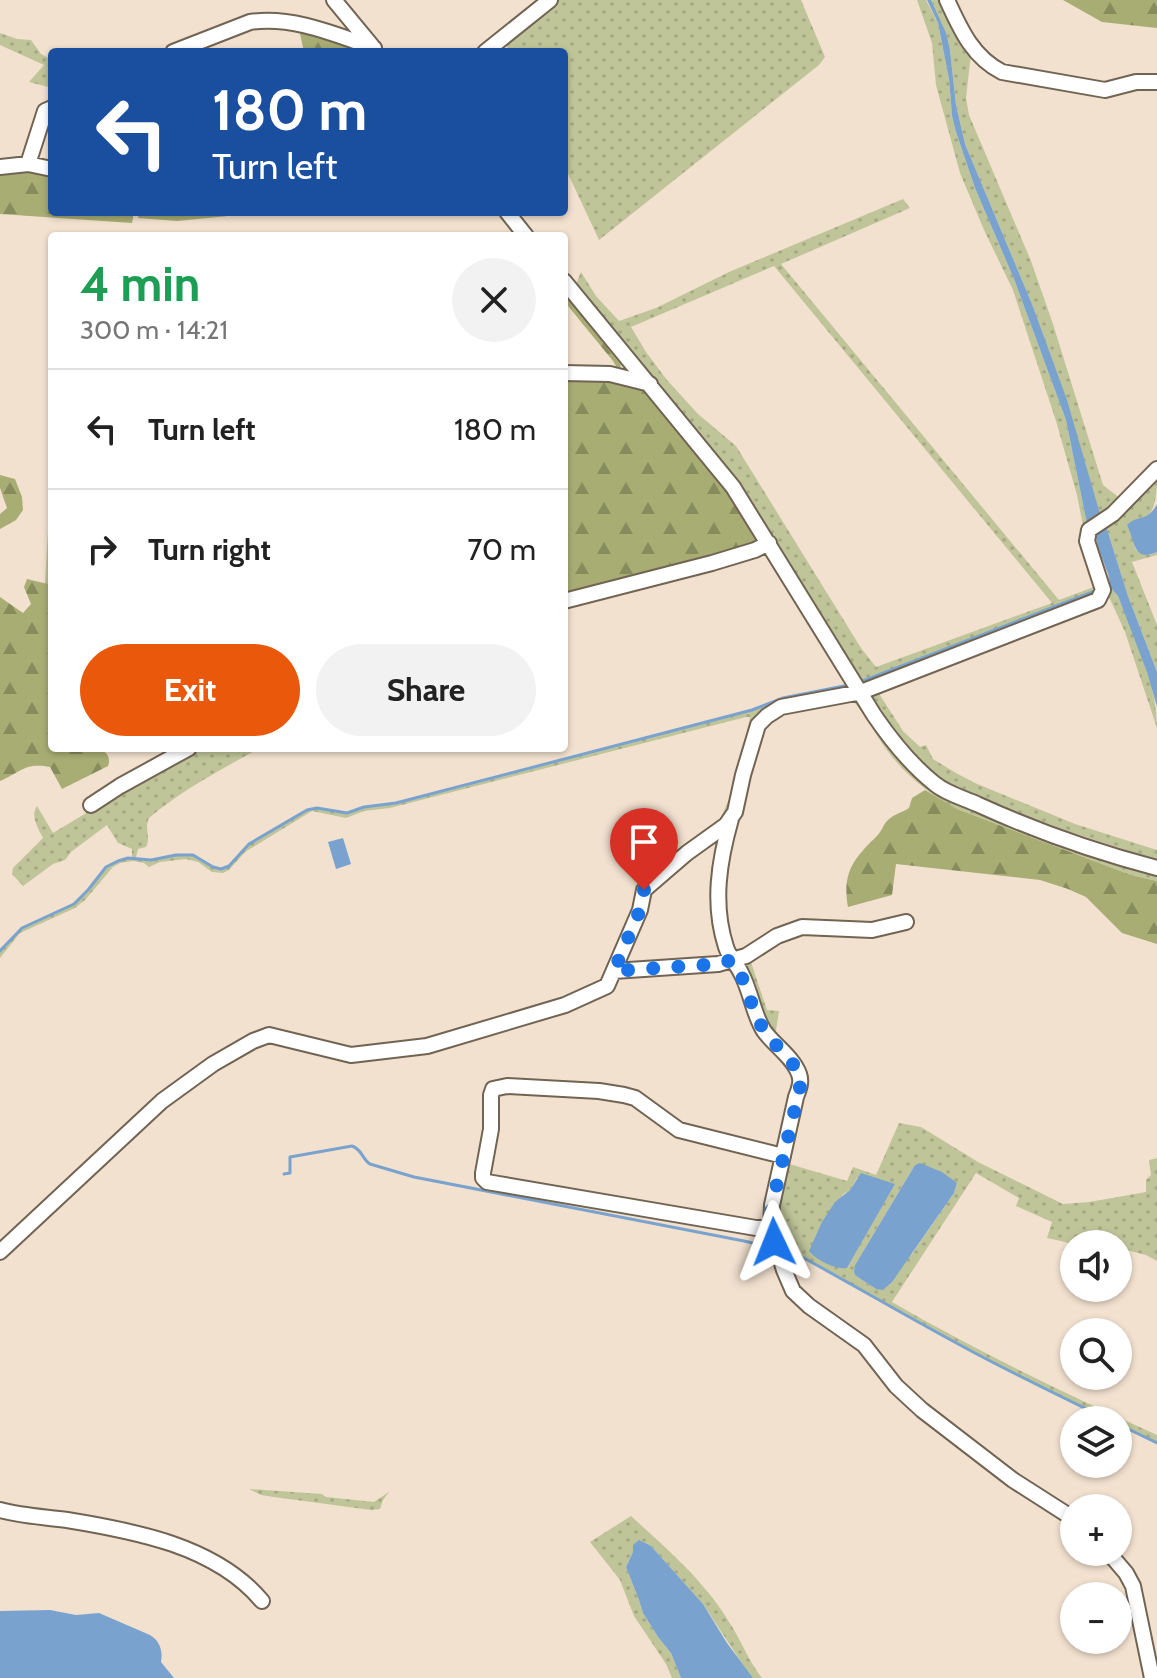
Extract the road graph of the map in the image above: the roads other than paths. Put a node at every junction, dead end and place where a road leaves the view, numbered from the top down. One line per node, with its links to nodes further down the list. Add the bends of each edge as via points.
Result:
1 (334, 0): 6 (street)
2 (550, 0): 7 (street)
3 (947, 0): 8 (street, via 973,48 1002,72 1105,90)
4 (183, 48): 5 (street, via 263,20 317,28)
5 (370, 48)
6 (373, 48)
7 (490, 48)
8 (1157, 82)
9 (48, 110): 10 (street)
10 (28, 164): 11 (street); 12 (street)
11 (0, 167)
12 (48, 168)
13 (510, 216): 14 (street)
14 (523, 232)
15 (568, 286): 17 (street)
16 (568, 373): 17 (street, via 610,374)
17 (650, 384): 19 (street, via 733,487)
18 (1157, 469): 21 (street, via 1113,514 1089,530 1087,541 1103,590 1098,600)
19 (769, 543): 20 (street); 21 (street)
20 (568, 600)
21 (861, 692): 24 (street, via 781,707 767,716 758,725); 25 (street, via 897,747 948,792 1027,826)
22 (182, 752): 23 (street)
23 (91, 805)
24 (732, 817): 27 (street, via 717,906); 28 (street, via 644,890)
25 (1157, 868)
26 (906, 922): 27 (street, via 872,930 802,927)
27 (732, 960): 28 (street); 29 (street, via 761,1027 800,1074)
28 (614, 971): 31 (street, via 607,986 565,1005 427,1046 351,1055 269,1035 253,1041 162,1101)
29 (783, 1156): 30 (street); 30 (street, via 679,1130 624,1095 507,1086 493,1089 491,1095 483,1173 487,1182)
30 (771, 1228): 33 (street, via 788,1282 801,1299 864,1345 922,1410)
31 (0, 1252)
32 (0, 1510): 35 (street, via 163,1541 227,1570)
33 (1060, 1510)
34 (1120, 1566): 36 (street, via 1133,1586)
35 (262, 1601)
36 (1152, 1678)

